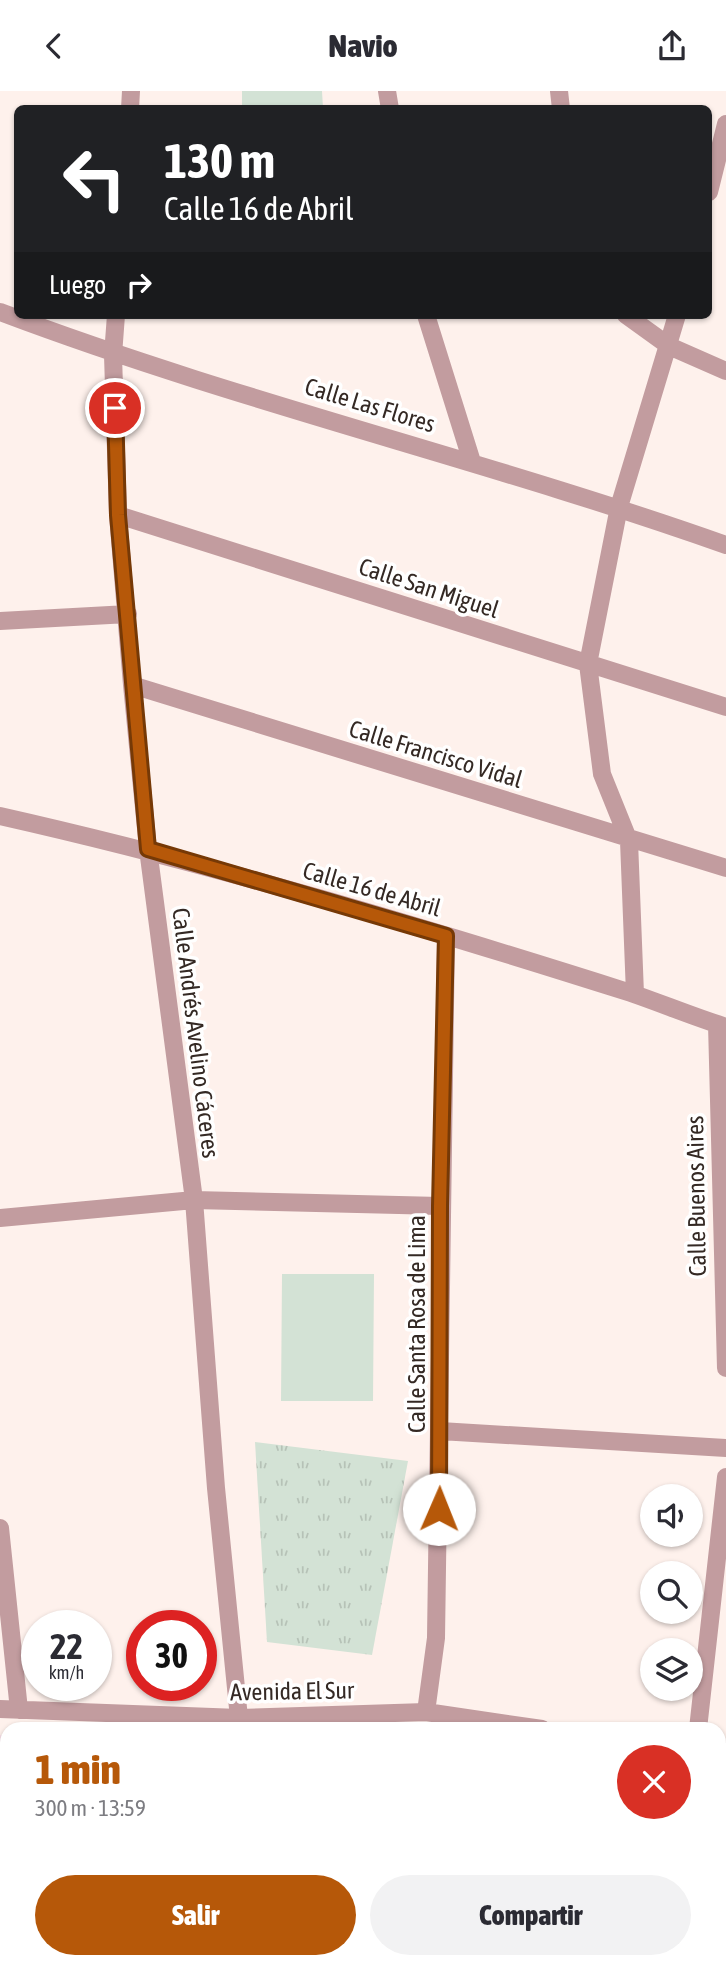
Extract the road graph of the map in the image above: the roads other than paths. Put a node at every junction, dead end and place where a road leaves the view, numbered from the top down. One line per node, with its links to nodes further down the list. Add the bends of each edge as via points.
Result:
1 (725, 133): 2 (street)
2 (712, 181)
3 (18, 319): 9 (street, Calle Las Flores)
4 (116, 319): 9 (street, Calle Andrés Avelino Cáceres)
5 (427, 319): 11 (street)
6 (632, 319): 8 (street)
7 (676, 319): 8 (street)
8 (669, 346): 10 (street); 12 (street)
9 (113, 355): 11 (street, Calle Las Flores); 13 (street, Calle Andrés Avelino Cáceres)
10 (726, 371)
11 (472, 461): 12 (street, Calle Las Flores)
12 (619, 507): 14 (street, Calle Las Flores); 17 (street)
13 (118, 515): 15 (street, Calle Andrés Avelino Cáceres); 17 (street, Calle San Miguel)
14 (726, 545)
15 (128, 614): 16 (street); 18 (street, Calle Andrés Avelino Cáceres)
16 (0, 621)
17 (588, 664): 19 (street, Calle San Miguel); 21 (street, via 601,774)
18 (132, 685): 21 (street, Calle Francisco Vidal); 22 (street, Calle Andrés Avelino Cáceres)
19 (726, 707)
20 (0, 816): 22 (street, Calle 16 de Abril)
21 (629, 841): 23 (street, Calle Francisco Vidal); 25 (street)
22 (148, 849): 24 (street, Calle 16 de Abril); 27 (street, Calle Andrés Avelino Cáceres)
23 (726, 868)
24 (446, 936): 25 (street, Calle 16 de Abril); 28 (street, Calle Santa Rosa de Lima)
25 (635, 995): 26 (street, Calle 16 de Abril)
26 (722, 1025): 30 (street, Calle Buenos Aires)
27 (194, 1200): 28 (street); 29 (street); 39 (street, Calle Andrés Avelino Cáceres)
28 (440, 1206): 32 (street, Calle Santa Rosa de Lima)
29 (0, 1218)
30 (724, 1271): 31 (street, Calle Buenos Aires)
31 (726, 1368)
32 (440, 1431): 33 (street); 38 (street, Calle Santa Rosa de Lima, via 436,1638)
33 (726, 1448)
34 (726, 1477): 41 (street)
35 (0, 1528): 37 (street)
36 (0, 1709): 37 (street, Avenida El Sur)
37 (19, 1710): 39 (street, Avenida El Sur)
38 (426, 1712): 39 (street, Avenida El Sur); 40 (street, Avenida El Sur)
39 (239, 1718)
40 (494, 1722)
41 (699, 1722)

